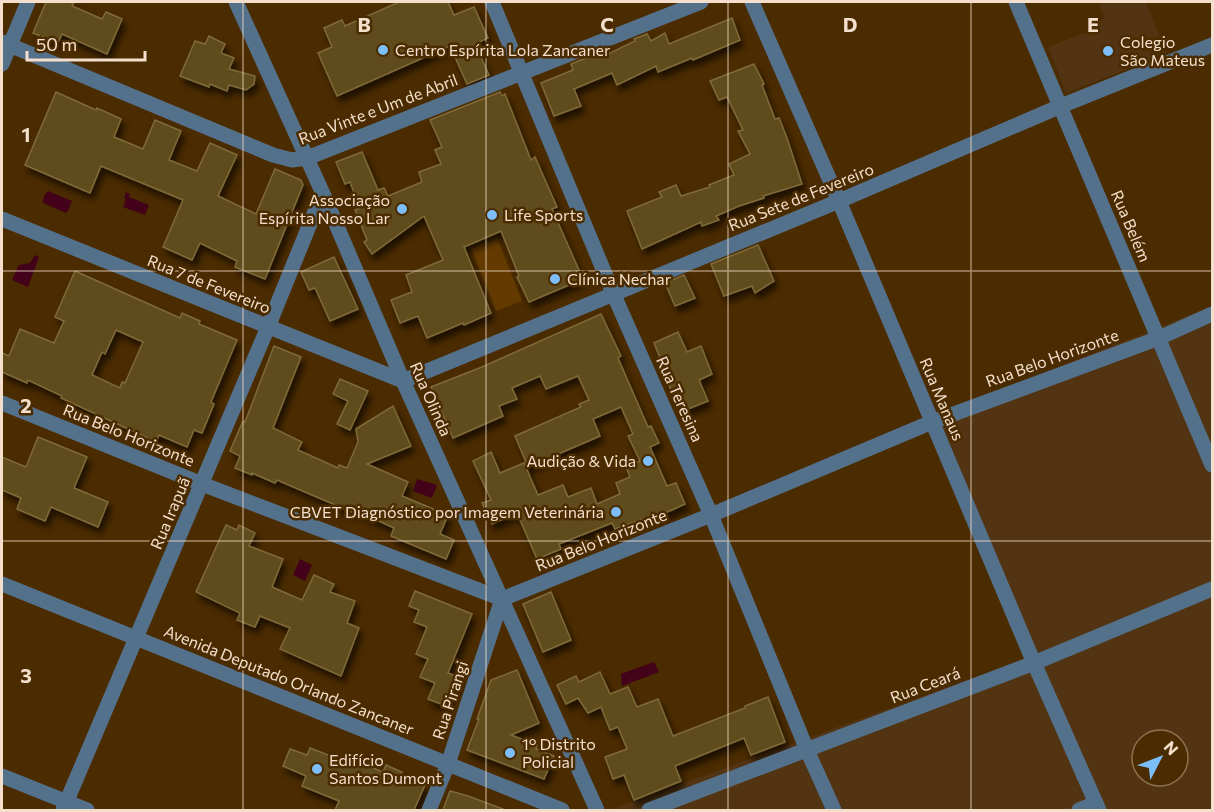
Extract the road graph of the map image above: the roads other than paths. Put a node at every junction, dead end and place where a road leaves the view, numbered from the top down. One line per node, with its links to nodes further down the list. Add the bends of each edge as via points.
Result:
1 (28, 2): 7 (street)
2 (236, 2): 12 (street, Rua Olinda)
3 (492, 2): 10 (street, Rua Teresina)
4 (701, 2): 10 (street, Rua Vinte e Um de Abril)
5 (752, 2): 14 (street, Rua Manaus)
6 (1016, 2): 11 (street, Rua Belém)
7 (5, 44): 9 (street); 12 (street, Rua Vinte e Um de Abril, via 273,155 292,160)
8 (1212, 45): 11 (street, Rua Sete de Fevereiro)
9 (2, 64)
10 (521, 72): 12 (street, Rua Vinte e Um de Abril); 16 (street, Rua Teresina)
11 (1061, 106): 14 (street, Rua Sete de Fevereiro); 19 (street, Rua Belém)
12 (307, 158): 13 (street, Rua Olinda)
13 (325, 198): 18 (street, Rua Irapuã, via 316,209); 20 (street, Rua Olinda)
14 (839, 201): 16 (street, Rua Sete de Fevereiro); 22 (street, Rua Manaus)
15 (2, 219): 18 (street, Rua 7 de Fevereiro)
16 (614, 293): 20 (street, Rua Sete de Fevereiro); 25 (street, Rua Teresina)
17 (1212, 314): 19 (street, Rua Belo Horizonte)
18 (268, 327): 20 (street, Rua 7 de Fevereiro); 24 (street, Rua Irapuã)
19 (1159, 338): 22 (street, Rua Belo Horizonte); 23 (street, Rua Belém)
20 (403, 381): 28 (street, Rua Olinda)
21 (2, 403): 24 (street, Rua Belo Horizonte)
22 (932, 422): 25 (street, Rua Belo Horizonte); 30 (street, Rua Manaus)
23 (1212, 465)
24 (202, 484): 28 (street, Rua Belo Horizonte); 29 (street, Rua Irapuã)
25 (711, 515): 28 (street, Rua Belo Horizonte); 31 (street, Rua Teresina)
26 (2, 584): 29 (street, Avenida Deputado Orlando Zancaner)
27 (1212, 589): 30 (street, Rua Ceará)
28 (502, 599): 32 (street, Rua Pirangi); 39 (street, Rua Olinda)
29 (136, 638): 32 (street, Avenida Deputado Orlando Zancaner); 34 (street, Rua Irapuã)
30 (1034, 663): 31 (street, Rua Ceará); 35 (street, Rua Manaus)
31 (807, 750): 40 (street, Rua Ceará); 41 (street, Rua Teresina)
32 (448, 764): 36 (street, Avenida Deputado Orlando Zancaner); 38 (street, Rua Pirangi)
33 (2, 776): 34 (street)
34 (64, 806): 37 (street)
35 (1098, 807): 42 (street)
36 (558, 809)
37 (87, 810)
38 (429, 810)
39 (597, 810)
40 (649, 810)
41 (834, 810)
42 (1079, 810)

